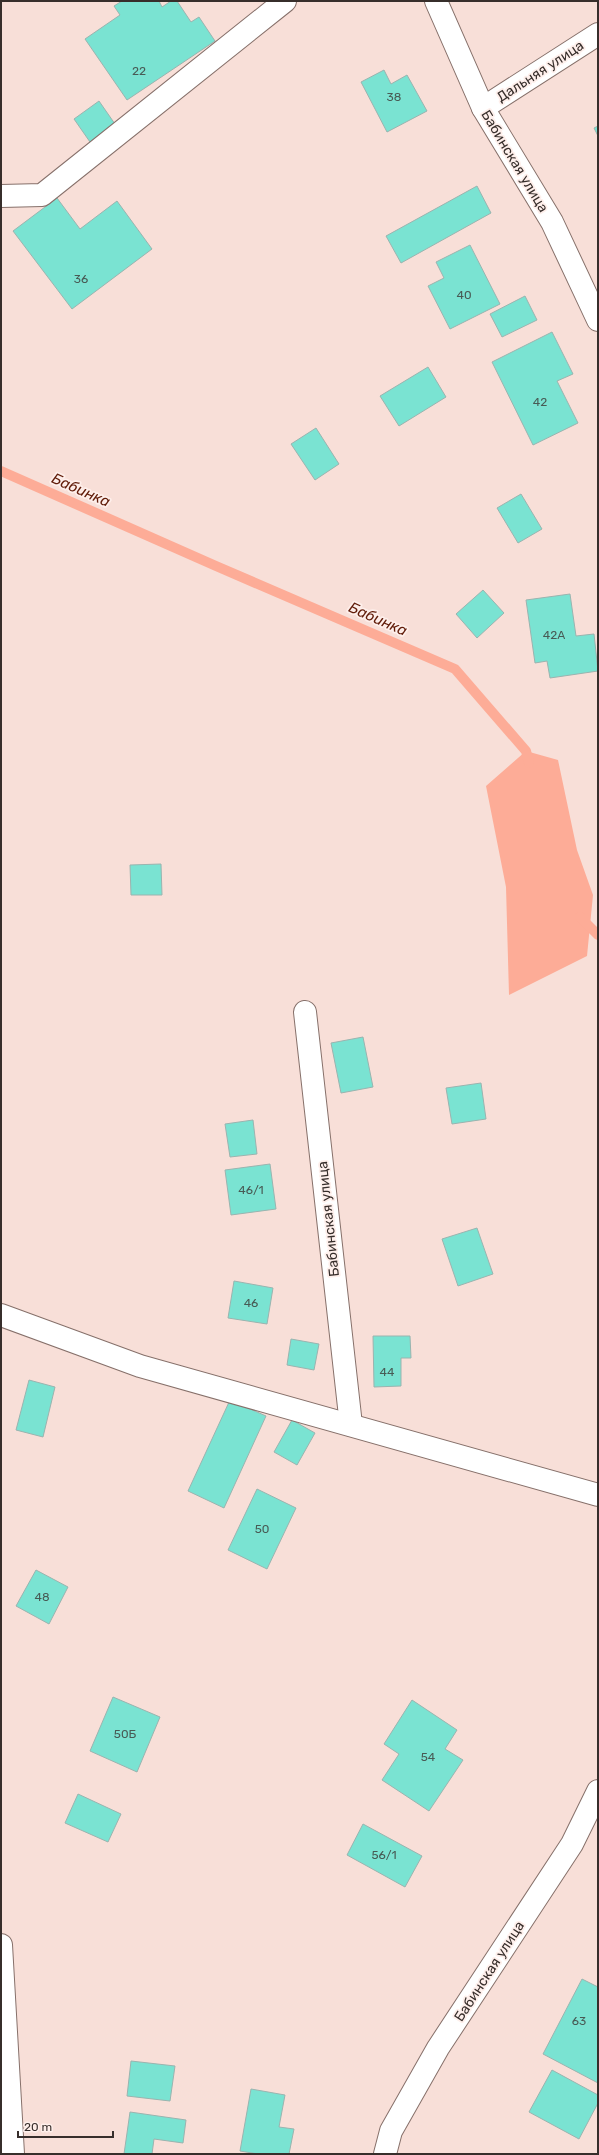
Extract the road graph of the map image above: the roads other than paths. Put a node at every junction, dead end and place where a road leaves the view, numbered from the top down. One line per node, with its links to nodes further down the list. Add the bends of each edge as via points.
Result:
1 (285, 1): 5 (street, via 42,194)
2 (436, 1): 4 (street, Бабинская улица)
3 (598, 34): 4 (street, Дальняя улица)
4 (483, 108): 6 (street, Бабинская улица, via 552,222)
5 (1, 196)
6 (598, 320)
7 (305, 1012): 9 (street, Бабинская улица)
8 (1, 1315): 9 (street, via 140,1366)
9 (351, 1425): 10 (street)
10 (598, 1495)
11 (598, 1791): 15 (street, Бабинская улица, via 572,1844 438,2048 390,2131)
12 (1, 1945): 13 (street)
13 (4, 2043): 14 (street)
14 (13, 2154)
15 (385, 2154)

